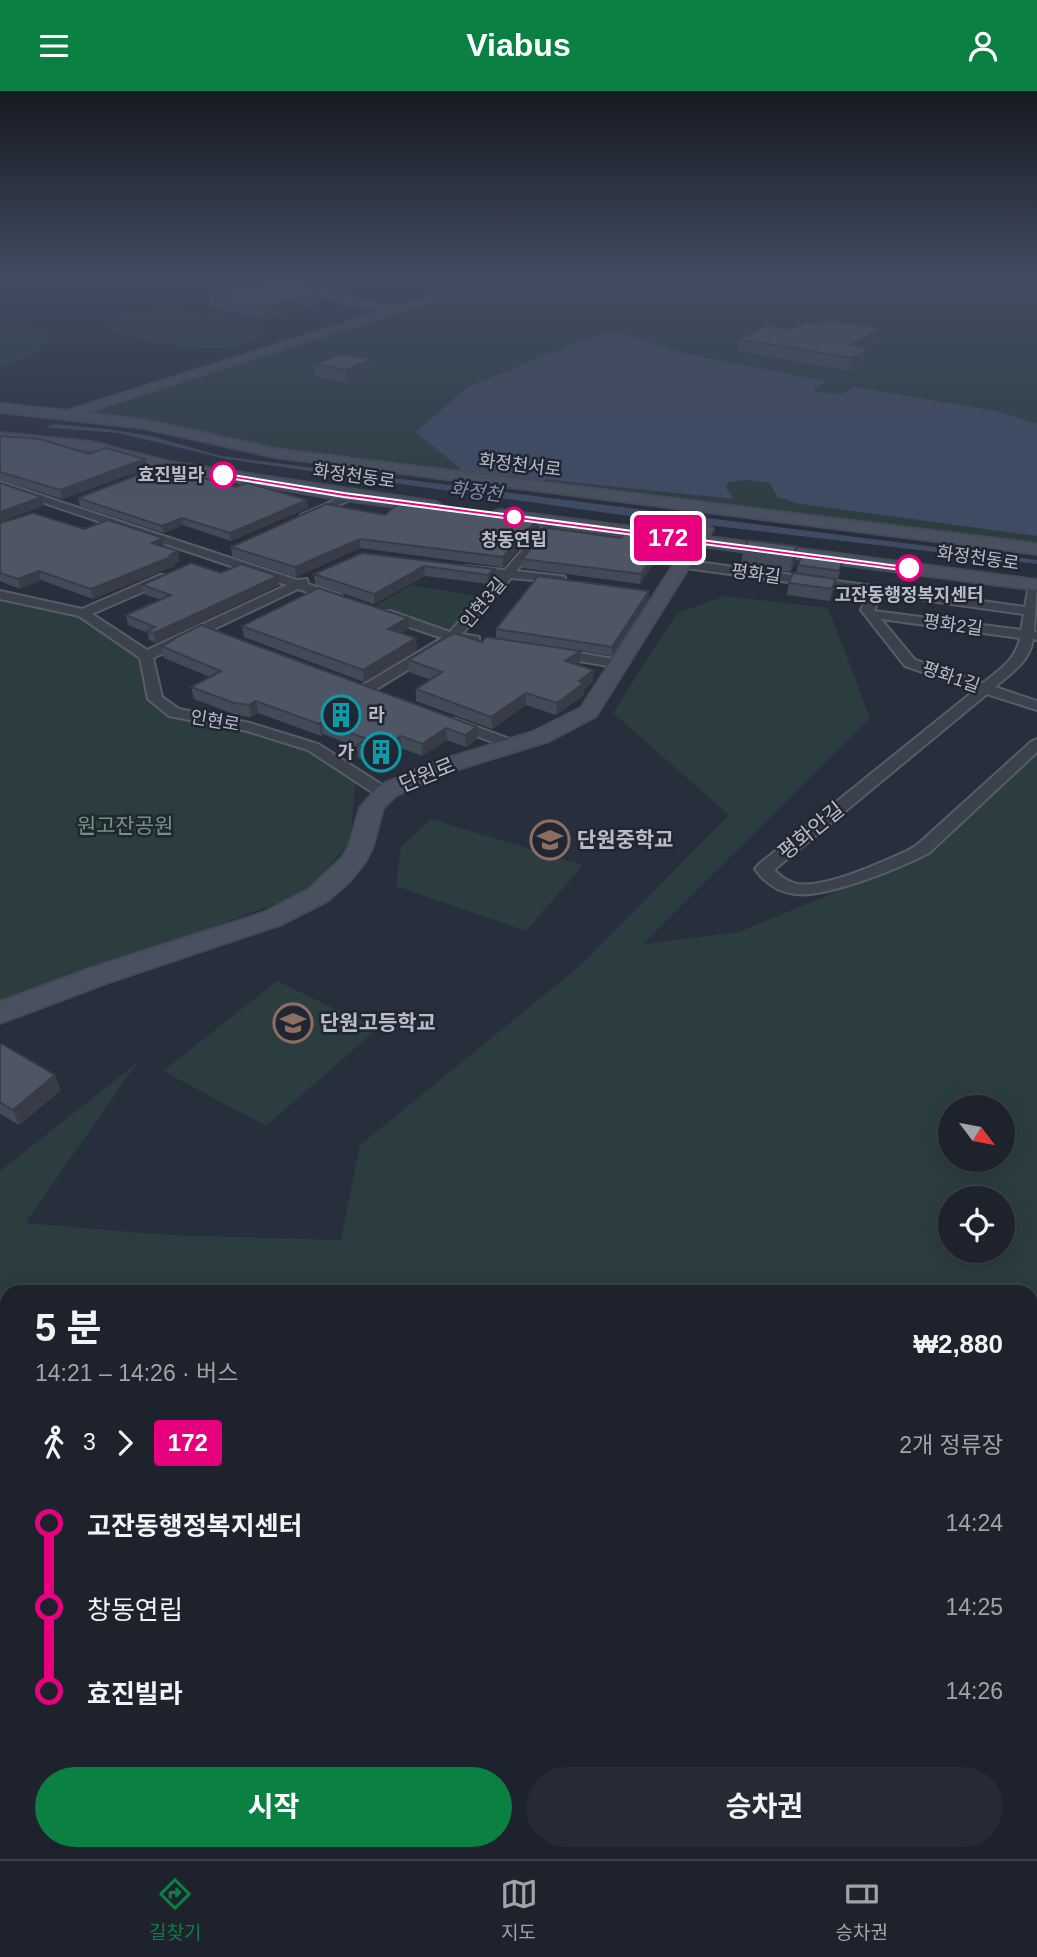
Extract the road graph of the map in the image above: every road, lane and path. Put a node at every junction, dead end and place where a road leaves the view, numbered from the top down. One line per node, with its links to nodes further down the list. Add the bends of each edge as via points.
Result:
1 (229, 360): 5 (street)
2 (234, 360): 3 (street)
3 (123, 396): 5 (street); 6 (street, via 95,409)
4 (0, 408): 5 (street, 화정천서로)
5 (48, 417): 6 (street, 화정천서로); 7 (street)
6 (109, 421): 15 (street, 화정천서로, via 144,424 275,453)
7 (3, 433): 8 (street, 화정천동로, via 91,446)
8 (169, 466): 9 (street); 11 (street, 화정천동로)
9 (145, 475)
10 (0, 485): 13 (street)
11 (351, 496): 14 (street, 화정천동로); 17 (street)
12 (85, 497): 13 (street)
13 (55, 508): 22 (street)
14 (455, 509)
15 (717, 511): 19 (street, 단원로); 20 (street, 화정천서로)
16 (483, 513): 18 (street, 화정천동로)
17 (301, 518)
18 (552, 522): 19 (street, 화정천동로); 25 (street, 인현3길)
19 (700, 538): 23 (street, 단원로); 29 (street, 화정천동로)
20 (1037, 549)
21 (225, 551): 22 (street)
22 (213, 557): 28 (street); 35 (street)
23 (683, 564): 30 (street, 평화길); 44 (street, 단원로, via 658,593)
24 (454, 567): 25 (street)
25 (508, 573): 27 (street); 39 (street, 인현3길)
26 (318, 575): 28 (street)
27 (573, 582)
28 (297, 585): 32 (street); 37 (street)
29 (1036, 585): 34 (street, 평화안길)
30 (876, 590): 34 (street, 평화길); 36 (street, via 867,610)
31 (0, 595): 35 (street)
32 (349, 602)
33 (375, 611): 39 (street)
34 (1035, 611): 38 (street, 평화안길)
35 (83, 613): 43 (street)
36 (870, 614): 38 (street, 평화2길); 45 (street, 평화1길, via 911,663)
37 (202, 629): 40 (street); 43 (street)
38 (1033, 636): 45 (street, 평화안길, via 1017,662)
39 (453, 637): 41 (street); 46 (street, 인현3길)
40 (227, 639)
41 (492, 643)
42 (543, 651): 44 (street)
43 (146, 656): 51 (street, 인현로, via 155,699 174,713 250,727 313,747)
44 (620, 664): 50 (street, 단원로, via 589,712 558,731)
45 (985, 688): 47 (street, 평화1길); 49 (street, 평화안길, via 764,869 772,880 797,890 908,859)
46 (365, 690)
47 (1037, 706)
48 (439, 717): 50 (street)
49 (1037, 744)
50 (513, 745): 51 (street, 단원로)
51 (384, 793): 52 (street, 단원로, via 372,804 360,848 345,872 310,901)
52 (0, 1013)

